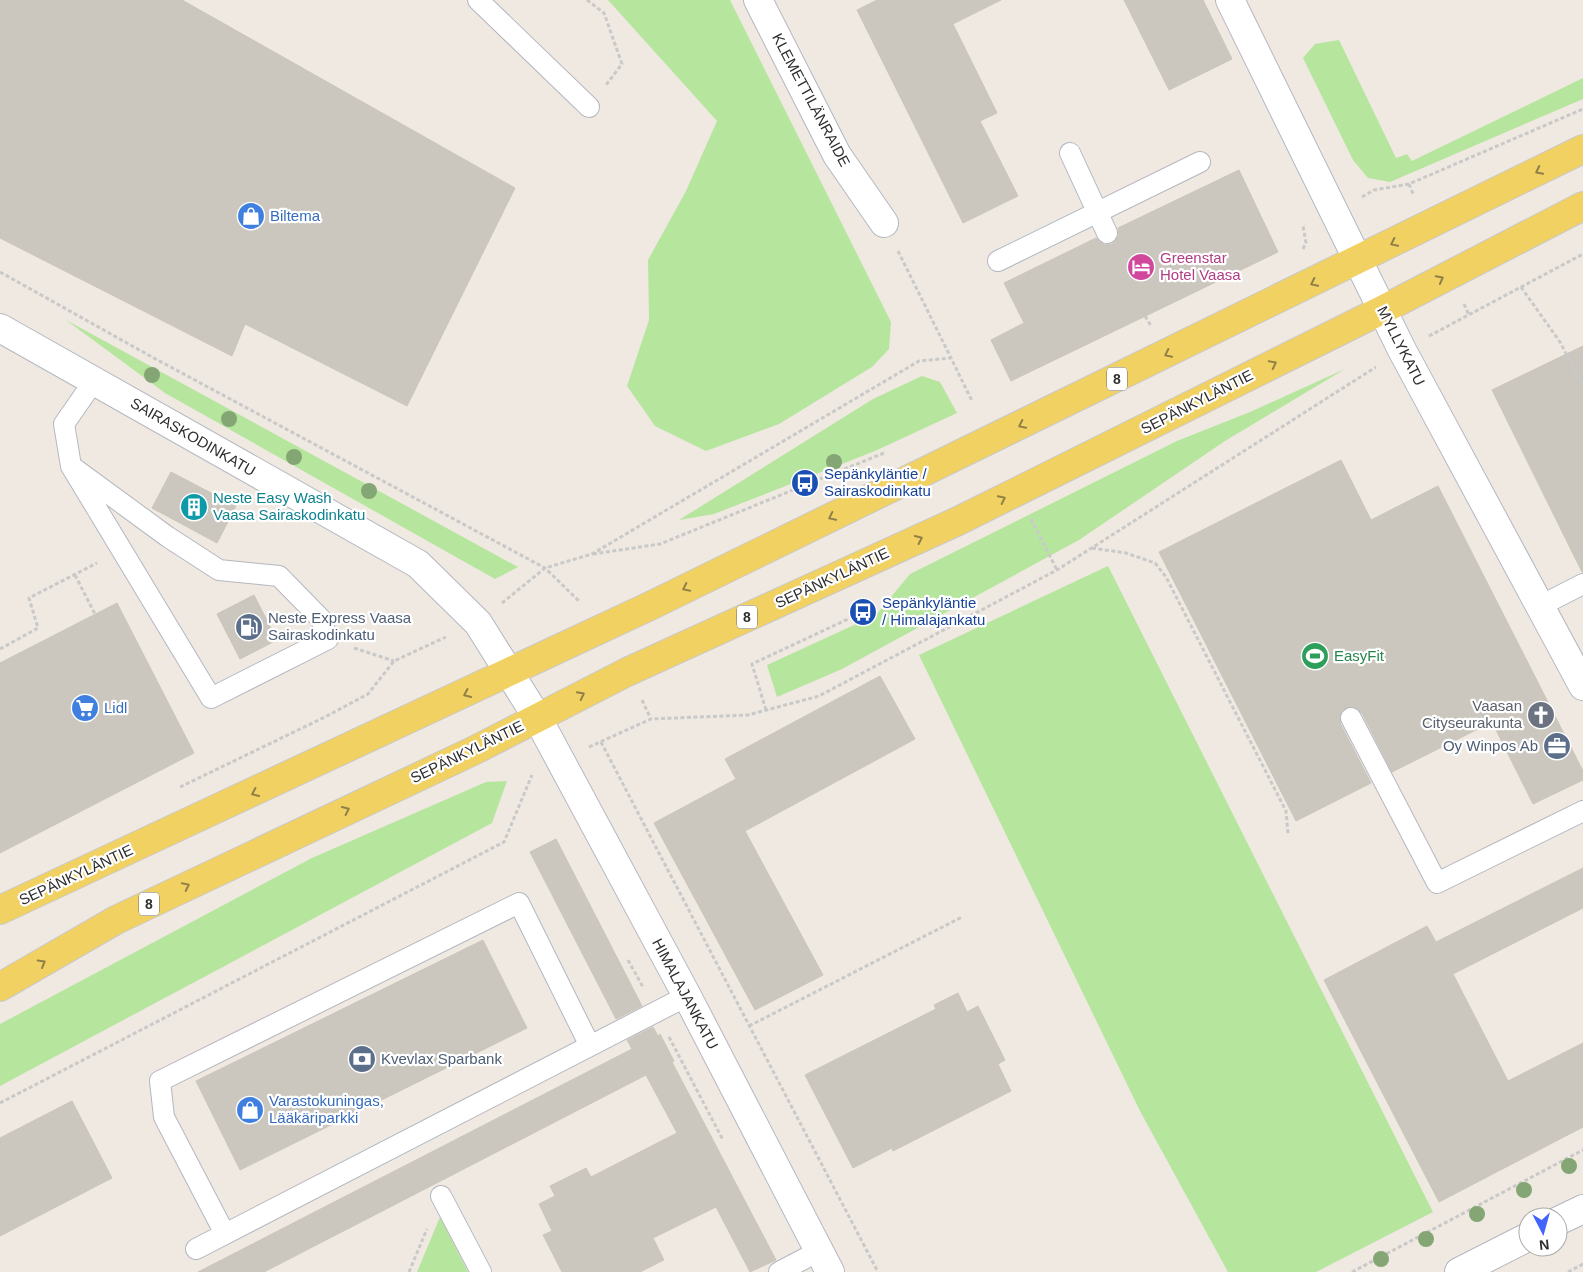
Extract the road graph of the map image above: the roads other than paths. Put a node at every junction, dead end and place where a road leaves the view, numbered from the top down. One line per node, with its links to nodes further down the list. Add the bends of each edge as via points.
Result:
1 (478, 0): 4 (lane)
2 (758, 0): 10 (street, KLEMETTILÄNRAIDE, via 837,155)
3 (1230, 0): 13 (street, MYLLYKATU)
4 (589, 107)
5 (1583, 149): 13 (main road, SEPÄNKYLÄNTIE / 8, one-way to 13)
6 (1070, 153): 9 (lane)
7 (1200, 162): 9 (lane)
8 (1583, 206): 14 (main road, SEPÄNKYLÄNTIE / 8, one-way to 8)
9 (1098, 212): 11 (lane); 12 (lane)
10 (884, 223)
11 (1107, 232)
12 (998, 261)
13 (1358, 261): 14 (street, MYLLYKATU); 20 (main road, SEPÄNKYLÄNTIE / 8, one-way to 20)
14 (1382, 310): 19 (street, MYLLYKATU); 22 (main road, SEPÄNKYLÄNTIE / 8, one-way to 14, via 627,672 958,520)
15 (0, 328): 16 (street, SAIRASKODINKATU)
16 (94, 381): 17 (lane, via 64,424); 20 (street, SAIRASKODINKATU, via 418,564 478,622)
17 (71, 466): 17 (lane, via 219,570 279,576 321,619 328,639 211,698)
18 (1583, 584): 19 (lane)
19 (1540, 606): 21 (street, MYLLYKATU)
20 (511, 673): 22 (street, SAIRASKODINKATU); 25 (main road, SEPÄNKYLÄNTIE / 8, one-way to 25)
21 (1583, 686)
22 (537, 717): 26 (main road, SEPÄNKYLÄNTIE / 8, one-way to 22, via 116,920 473,751); 27 (street, HIMALAJANKATU)
23 (1351, 718): 24 (lane, via 1438,883)
24 (1583, 812)
25 (0, 910)
26 (0, 987)
27 (687, 996): 28 (lane); 35 (street, HIMALAJANKATU)
28 (590, 1046): 32 (lane); 32 (lane, via 519,903 160,1081 164,1117)
29 (441, 1196): 36 (lane)
30 (1583, 1209): 31 (street)
31 (1568, 1216)
32 (225, 1234): 34 (lane)
33 (1518, 1242): 38 (street)
34 (196, 1249)
35 (824, 1262): 37 (lane)
36 (481, 1272)
37 (780, 1272)
38 (1459, 1272)

